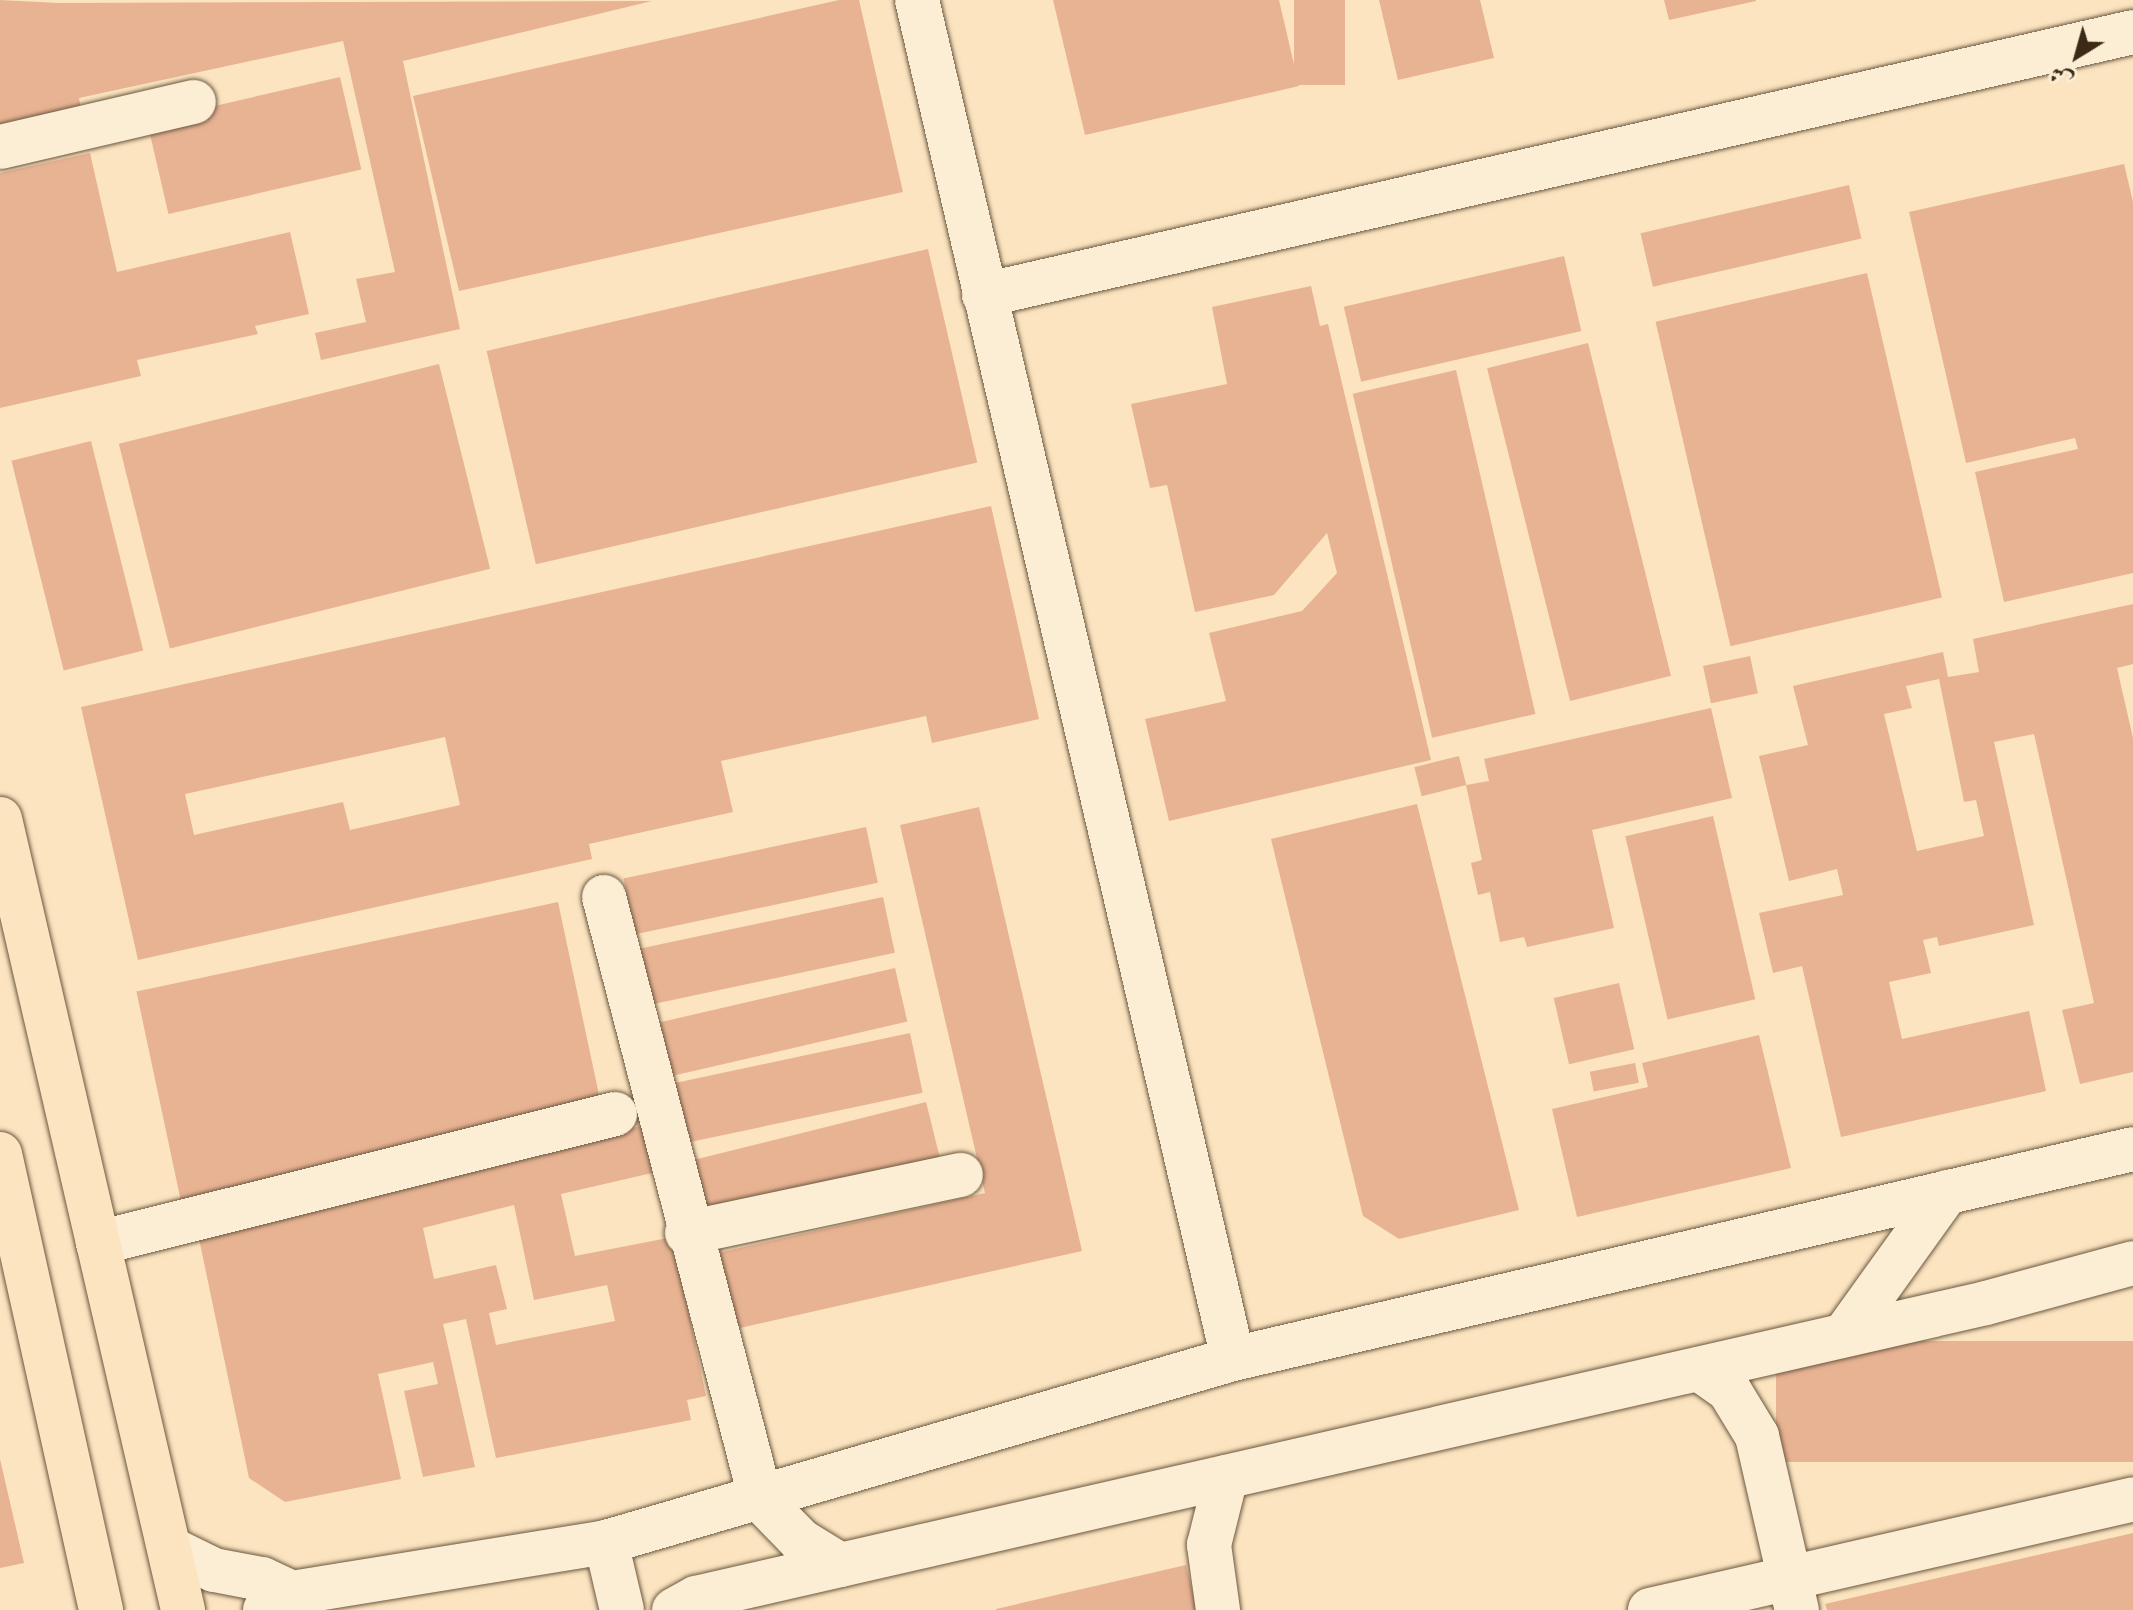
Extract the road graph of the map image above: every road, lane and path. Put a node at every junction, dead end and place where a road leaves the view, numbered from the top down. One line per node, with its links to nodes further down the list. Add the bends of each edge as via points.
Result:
1 (917, 0): 5 (street)
2 (2133, 32): 5 (street)
3 (194, 102): 4 (street)
4 (0, 147)
5 (984, 295): 18 (street)
6 (0, 819): 14 (main road)
7 (604, 897): 13 (street)
8 (615, 1114): 14 (street)
9 (2133, 1149): 12 (street)
10 (0, 1154): 17 (main road)
11 (961, 1175): 13 (street)
12 (1947, 1192): 16 (street); 18 (street)
13 (687, 1233): 22 (street)
14 (98, 1243): 24 (main road)
15 (2133, 1263): 16 (street)
16 (1845, 1334): 19 (street)
17 (42, 1337): 28 (main road); 29 (main road, via 63,1359 75,1387)
18 (1233, 1359): 22 (street)
19 (1699, 1369): 20 (street); 26 (street, via 1729,1390 1754,1427)
20 (1226, 1477): 25 (street); 33 (street, via 1209,1545)
21 (2133, 1499): 26 (street)
22 (761, 1500): 23 (street); 25 (street, via 801,1541)
23 (606, 1542): 27 (street); 31 (street)
24 (169, 1548): 27 (street, via 214,1570 262,1579); 30 (main road)
25 (840, 1565): 32 (street, via 696,1598)
26 (1793, 1594): 34 (street)
27 (278, 1602)
28 (101, 1610)
29 (132, 1610)
30 (183, 1610)
31 (622, 1610)
32 (674, 1610)
33 (1218, 1610)
34 (1650, 1610)

